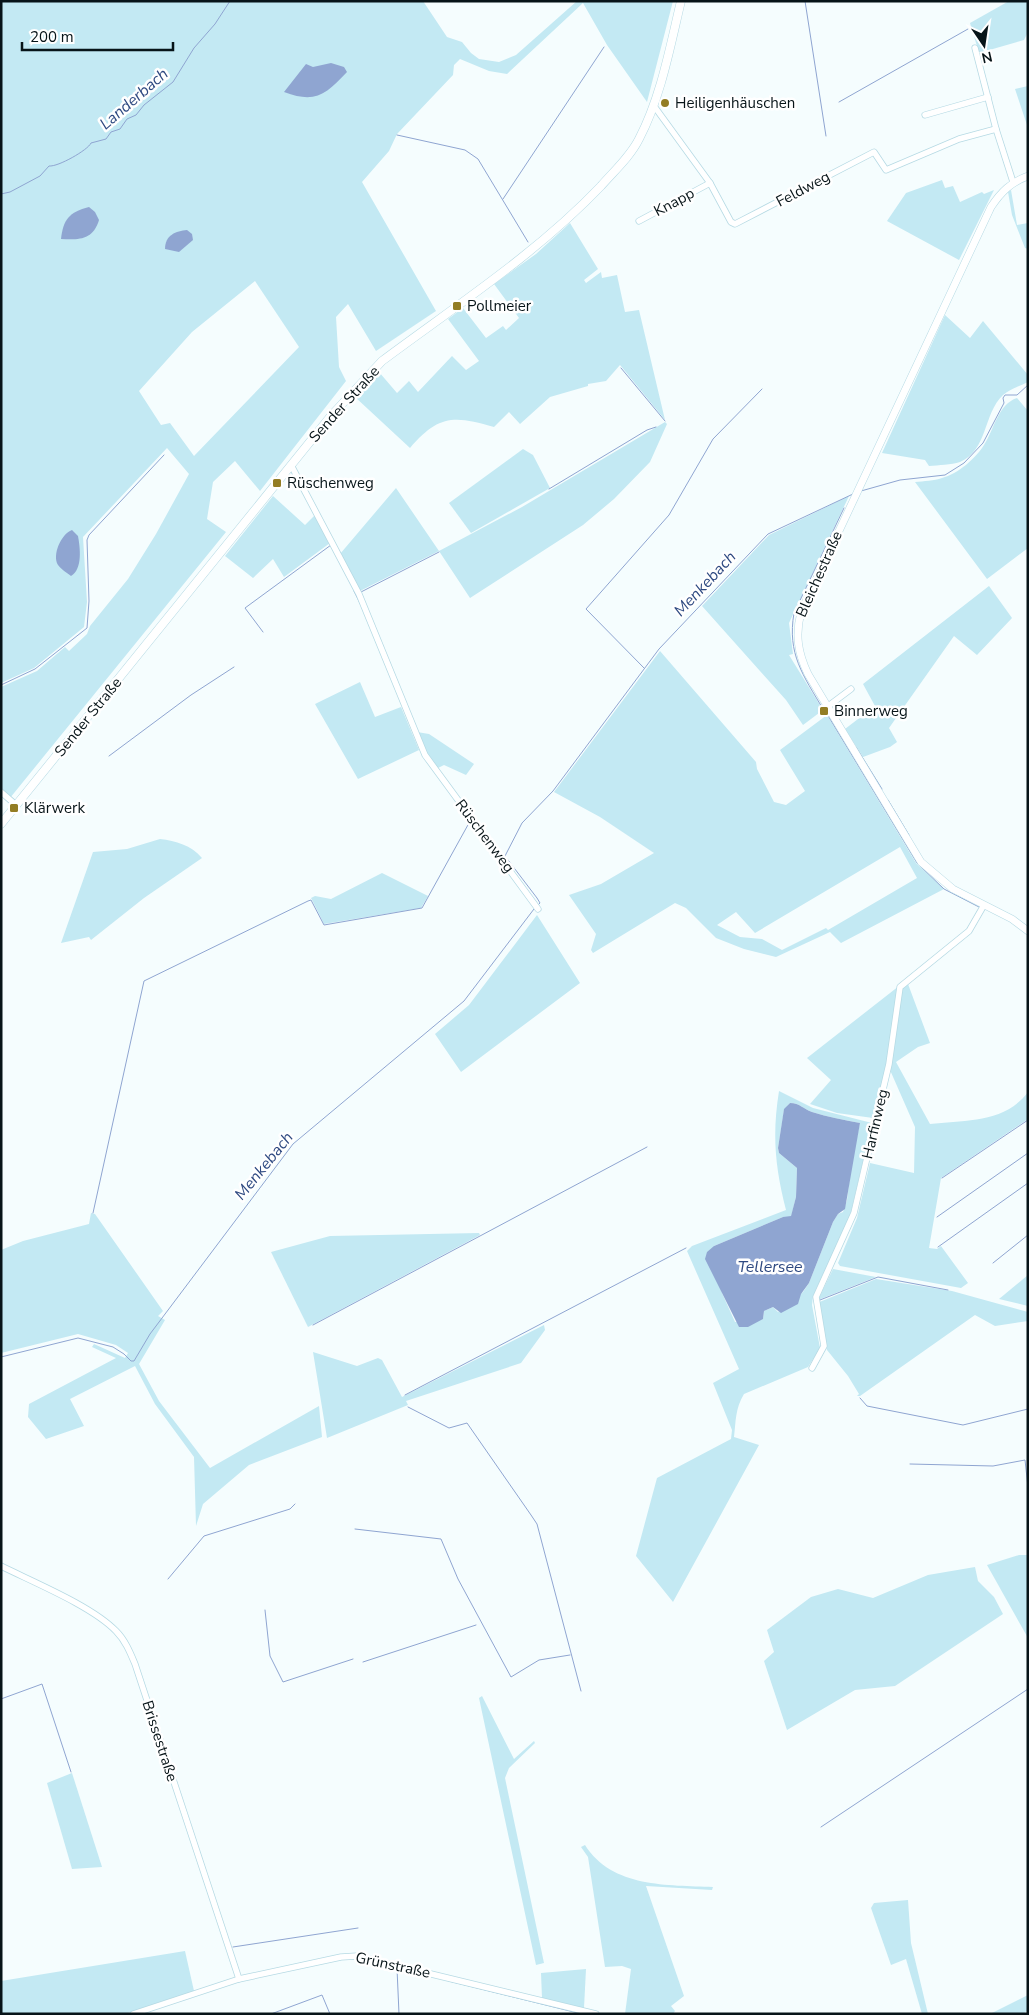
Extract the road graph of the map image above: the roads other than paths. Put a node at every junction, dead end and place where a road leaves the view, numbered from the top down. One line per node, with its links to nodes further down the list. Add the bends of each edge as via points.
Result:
1 (681, 1): 4 (main road, Sender Straße)
2 (975, 48): 3 (street)
3 (988, 97): 5 (street); 6 (street)
4 (654, 106): 9 (street, Feldweg); 11 (main road, Sender Straße, via 638,142 581,206 512,266 382,361)
5 (925, 115)
6 (996, 129): 8 (street); 9 (street, Feldweg, via 959,139 886,170 874,152 739,223 731,222)
7 (1028, 176): 8 (street, Bleichestraße)
8 (1013, 182): 13 (street, Bleichestraße, via 991,207 801,612 798,645 802,663)
9 (710, 183): 10 (street, Knapp)
10 (639, 222)
11 (291, 465): 15 (main road, Sender Straße); 18 (street, Rüschenweg, via 359,594 425,755)
12 (850, 689): 13 (street)
13 (827, 707): 17 (street, Bleichestraße, via 921,862 954,890)
14 (1, 792): 15 (street)
15 (16, 805): 16 (main road, Sender Straße)
16 (1, 824)
17 (984, 905): 19 (street, Bleichestraße); 20 (street, Harfinweg, via 969,931 900,987 889,1064 854,1214 816,1297 824,1346)
18 (538, 909)
19 (1028, 931)
20 (812, 1368)
21 (1, 1566): 22 (street, Brissestraße, via 95,1615 124,1642 138,1673)
22 (239, 1979): 23 (street, Grünstraße); 24 (street, Grünstraße, via 357,1956)
23 (133, 2014)
24 (596, 2014)

